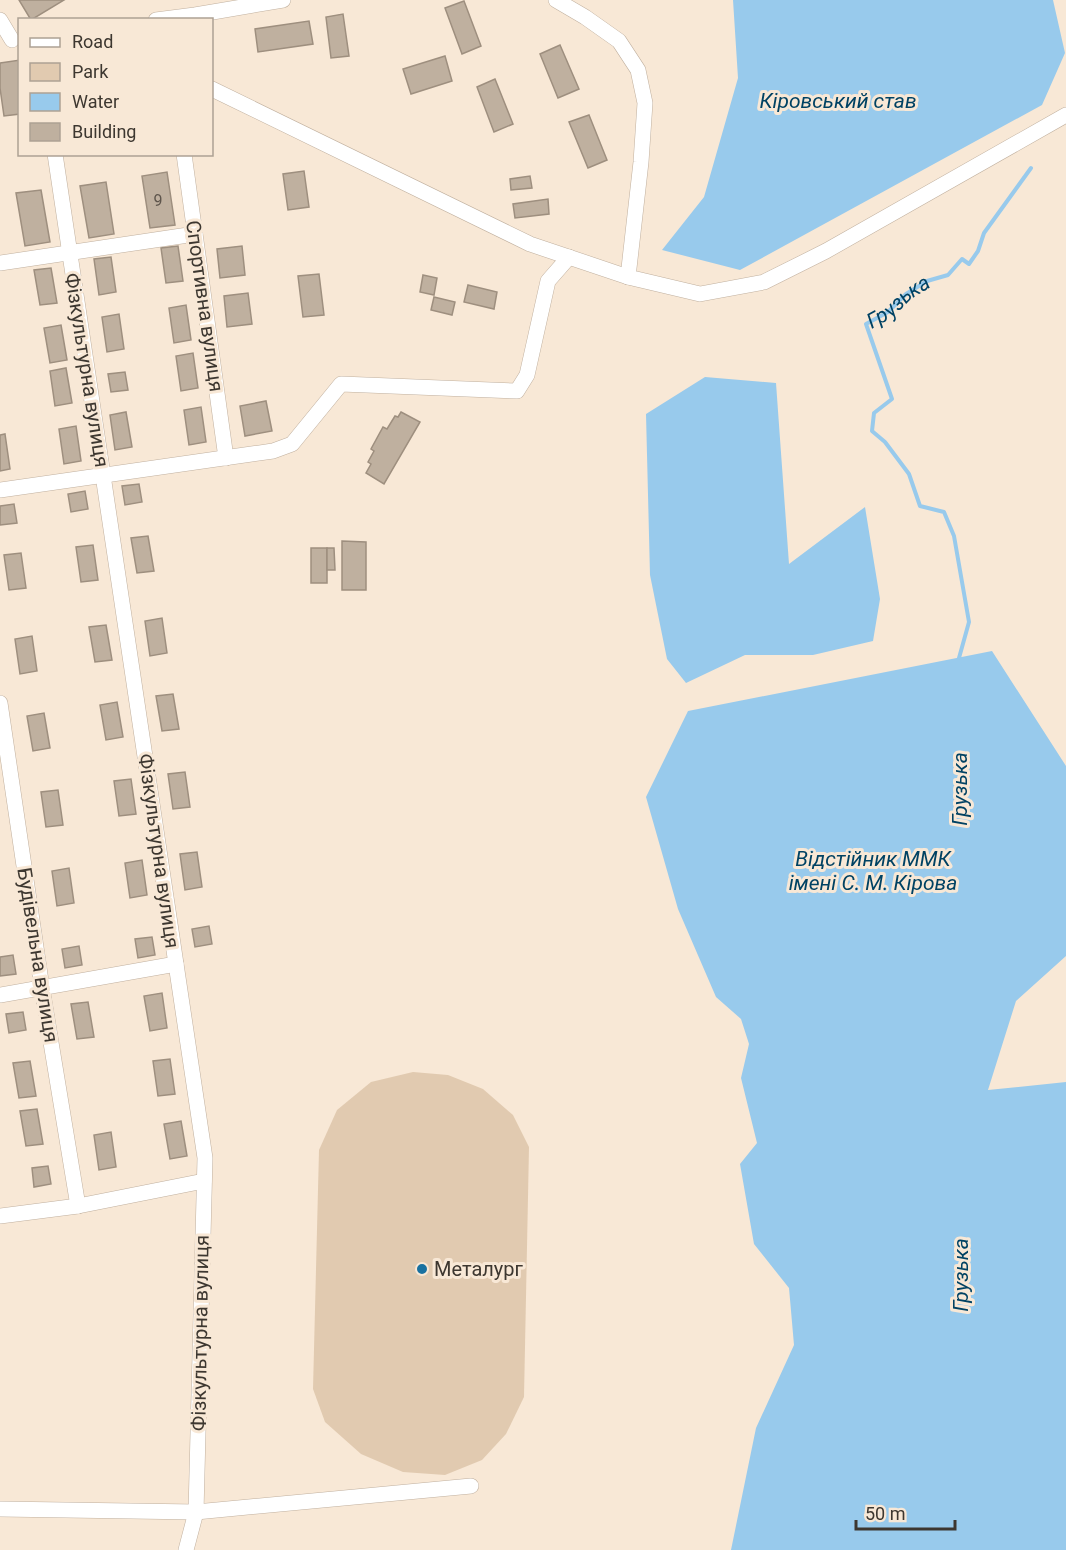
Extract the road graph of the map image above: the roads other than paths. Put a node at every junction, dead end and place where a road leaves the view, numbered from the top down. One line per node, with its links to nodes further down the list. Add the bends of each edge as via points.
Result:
1 (283, 0): 3 (street)
2 (556, 0): 15 (street, via 620,41 638,70 645,103)
3 (194, 8): 4 (street)
4 (165, 18)
5 (0, 20): 6 (street)
6 (11, 41)
7 (213, 89): 13 (street, via 530,244)
8 (1066, 115): 15 (street, via 764,282 700,294)
9 (55, 156): 12 (street, Фiзкультурна вулиця)
10 (184, 156): 11 (street, Спортивна вулиця)
11 (195, 234): 12 (street); 16 (street, Спортивна вулиця)
12 (69, 252): 14 (street); 17 (street, Фiзкультурна вулиця)
13 (569, 257): 15 (street); 16 (street, via 548,281 527,375 517,391 341,384 292,444)
14 (0, 263)
15 (628, 277)
16 (226, 458): 17 (street)
17 (103, 475): 18 (street); 20 (street, Фiзкультурна вулиця)
18 (0, 490)
19 (0, 703): 21 (street, Будівельна вулиця)
20 (176, 964): 21 (street); 23 (street, Фiзкультурна вулиця, via 205,1158)
21 (42, 988): 22 (street); 24 (street, Будівельна вулиця)
22 (0, 995)
23 (204, 1181): 24 (street); 28 (street, Фiзкультурна вулиця)
24 (78, 1206): 25 (street)
25 (0, 1216)
26 (471, 1486): 28 (street)
27 (0, 1509): 28 (street)
28 (196, 1512): 29 (street, Фiзкультурна вулиця)
29 (186, 1550)

